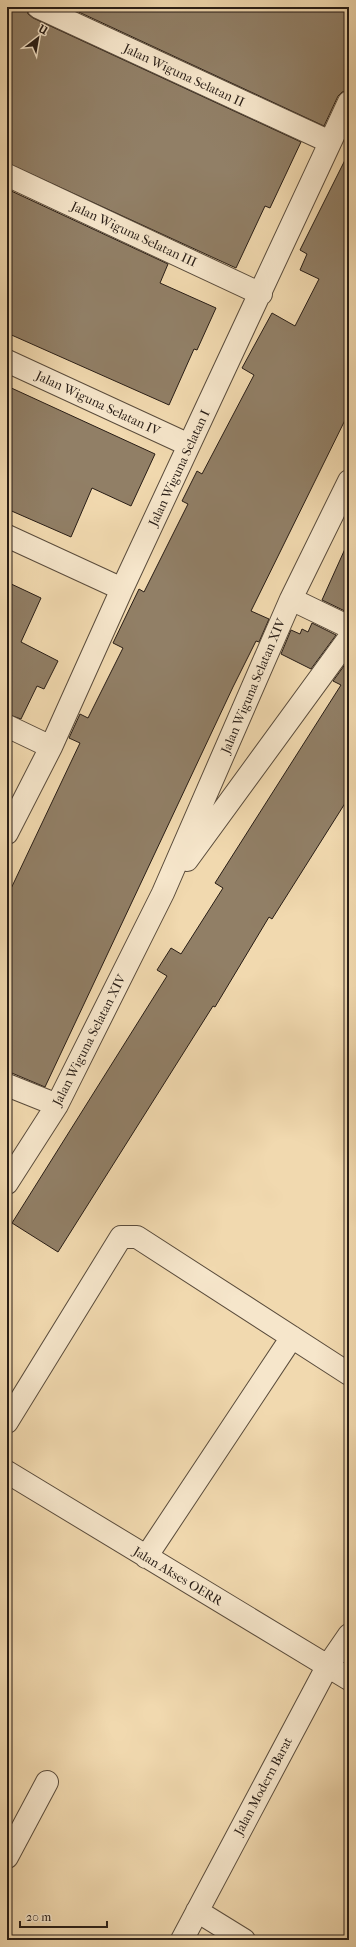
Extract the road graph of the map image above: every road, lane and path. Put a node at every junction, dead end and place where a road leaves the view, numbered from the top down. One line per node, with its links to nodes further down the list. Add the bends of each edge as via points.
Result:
1 (38, 7): 3 (street, Jalan Wiguna Selatan II)
2 (349, 102): 3 (street, Jalan Wiguna Selatan I)
3 (330, 142): 5 (street, Jalan Wiguna Selatan I)
4 (7, 175): 5 (street, Jalan Wiguna Selatan III)
5 (260, 294): 7 (street, Jalan Wiguna Selatan I)
6 (7, 361): 7 (street, Jalan Wiguna Selatan IV)
7 (189, 445): 10 (street, Jalan Wiguna Selatan I)
8 (349, 481): 11 (street, Jalan Wiguna Selatan XIV)
9 (7, 536): 10 (street)
10 (122, 589): 15 (street, Jalan Wiguna Selatan I)
11 (291, 599): 12 (street); 17 (street, Jalan Wiguna Selatan XIV)
12 (349, 627)
13 (349, 638): 17 (street, Jalan Wiguna Selatan XIV)
14 (7, 726): 15 (street)
15 (51, 747): 16 (street, Jalan Wiguna Selatan I)
16 (7, 833)
17 (163, 893): 19 (street, Jalan Wiguna Selatan XIV)
18 (7, 1085): 19 (street)
19 (57, 1105): 20 (street, Jalan Wiguna Selatan XIV)
20 (7, 1183)
21 (292, 1337): 22 (street); 23 (street, via 137,1237 121,1237); 25 (street)
22 (349, 1374)
23 (7, 1422)
24 (7, 1472): 25 (street, Jalan Akses OERR)
25 (146, 1557): 27 (street, Jalan Akses OERR)
26 (349, 1635): 27 (street, Jalan Modern Barat)
27 (327, 1667): 28 (street, Jalan Akses OERR); 31 (street, Jalan Modern Barat)
28 (349, 1679)
29 (47, 1782): 30 (street)
30 (7, 1857)
31 (197, 1911): 32 (street, Jalan Modern Barat); 33 (street)
32 (182, 1940)
33 (244, 1940)

